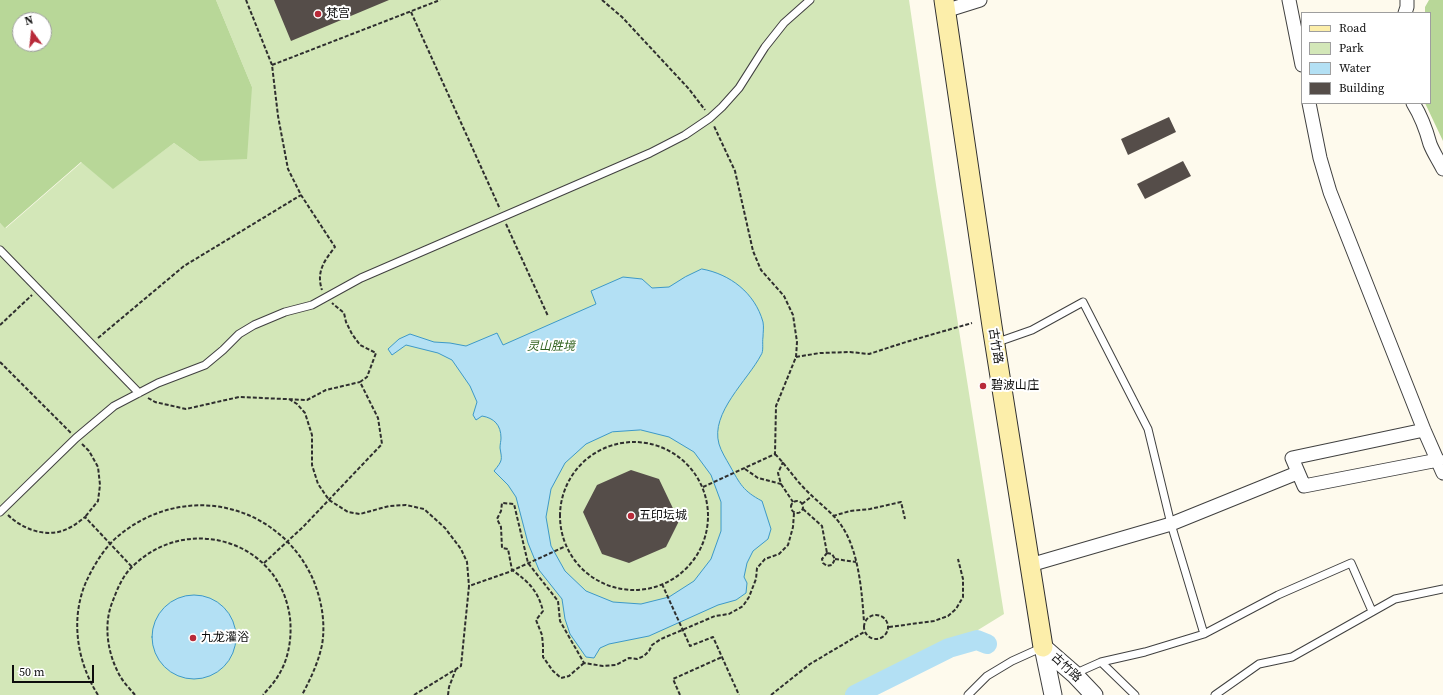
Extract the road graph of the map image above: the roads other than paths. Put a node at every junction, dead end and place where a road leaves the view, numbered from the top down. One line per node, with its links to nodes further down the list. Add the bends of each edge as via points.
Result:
1 (810, 0): 13 (lane, via 784,23 738,88 710,118 685,135 650,153 361,278 312,305 285,312 254,325 239,334 205,365)
2 (980, 0): 5 (street)
3 (1289, 0): 7 (street)
4 (1406, 0): 6 (street)
5 (944, 6): 12 (main road, 古竹路)
6 (1405, 12)
7 (1301, 60)
8 (1309, 104): 14 (street, via 1330,192)
9 (1414, 104): 10 (street, via 1422,116)
10 (1443, 170)
11 (0, 250): 13 (lane)
12 (995, 343): 19 (lane, via 1032,330 1083,302 1148,429); 20 (main road, 古竹路)
13 (139, 393): 18 (lane, via 114,406 76,438)
14 (1424, 430): 15 (street); 16 (street, via 1292,458)
15 (1438, 460): 16 (street, via 1304,486); 17 (street)
16 (1298, 473): 19 (street)
17 (1443, 473)
18 (1, 511)
19 (1171, 524): 20 (street); 23 (lane)
20 (1030, 565): 24 (main road, 古竹路)
21 (1443, 589): 22 (lane, via 1395,599)
22 (1372, 611): 23 (lane, via 1351,563 1278,596); 31 (lane, via 1292,657 1259,664)
23 (1204, 634): 25 (lane)
24 (1043, 647): 26 (street, 古竹路); 27 (lane, via 987,676); 28 (street)
25 (1101, 662): 26 (lane); 30 (lane)
26 (1074, 674): 29 (street, 古竹路)
27 (968, 695)
28 (1053, 695)
29 (1094, 695)
30 (1135, 695)
31 (1215, 695)

